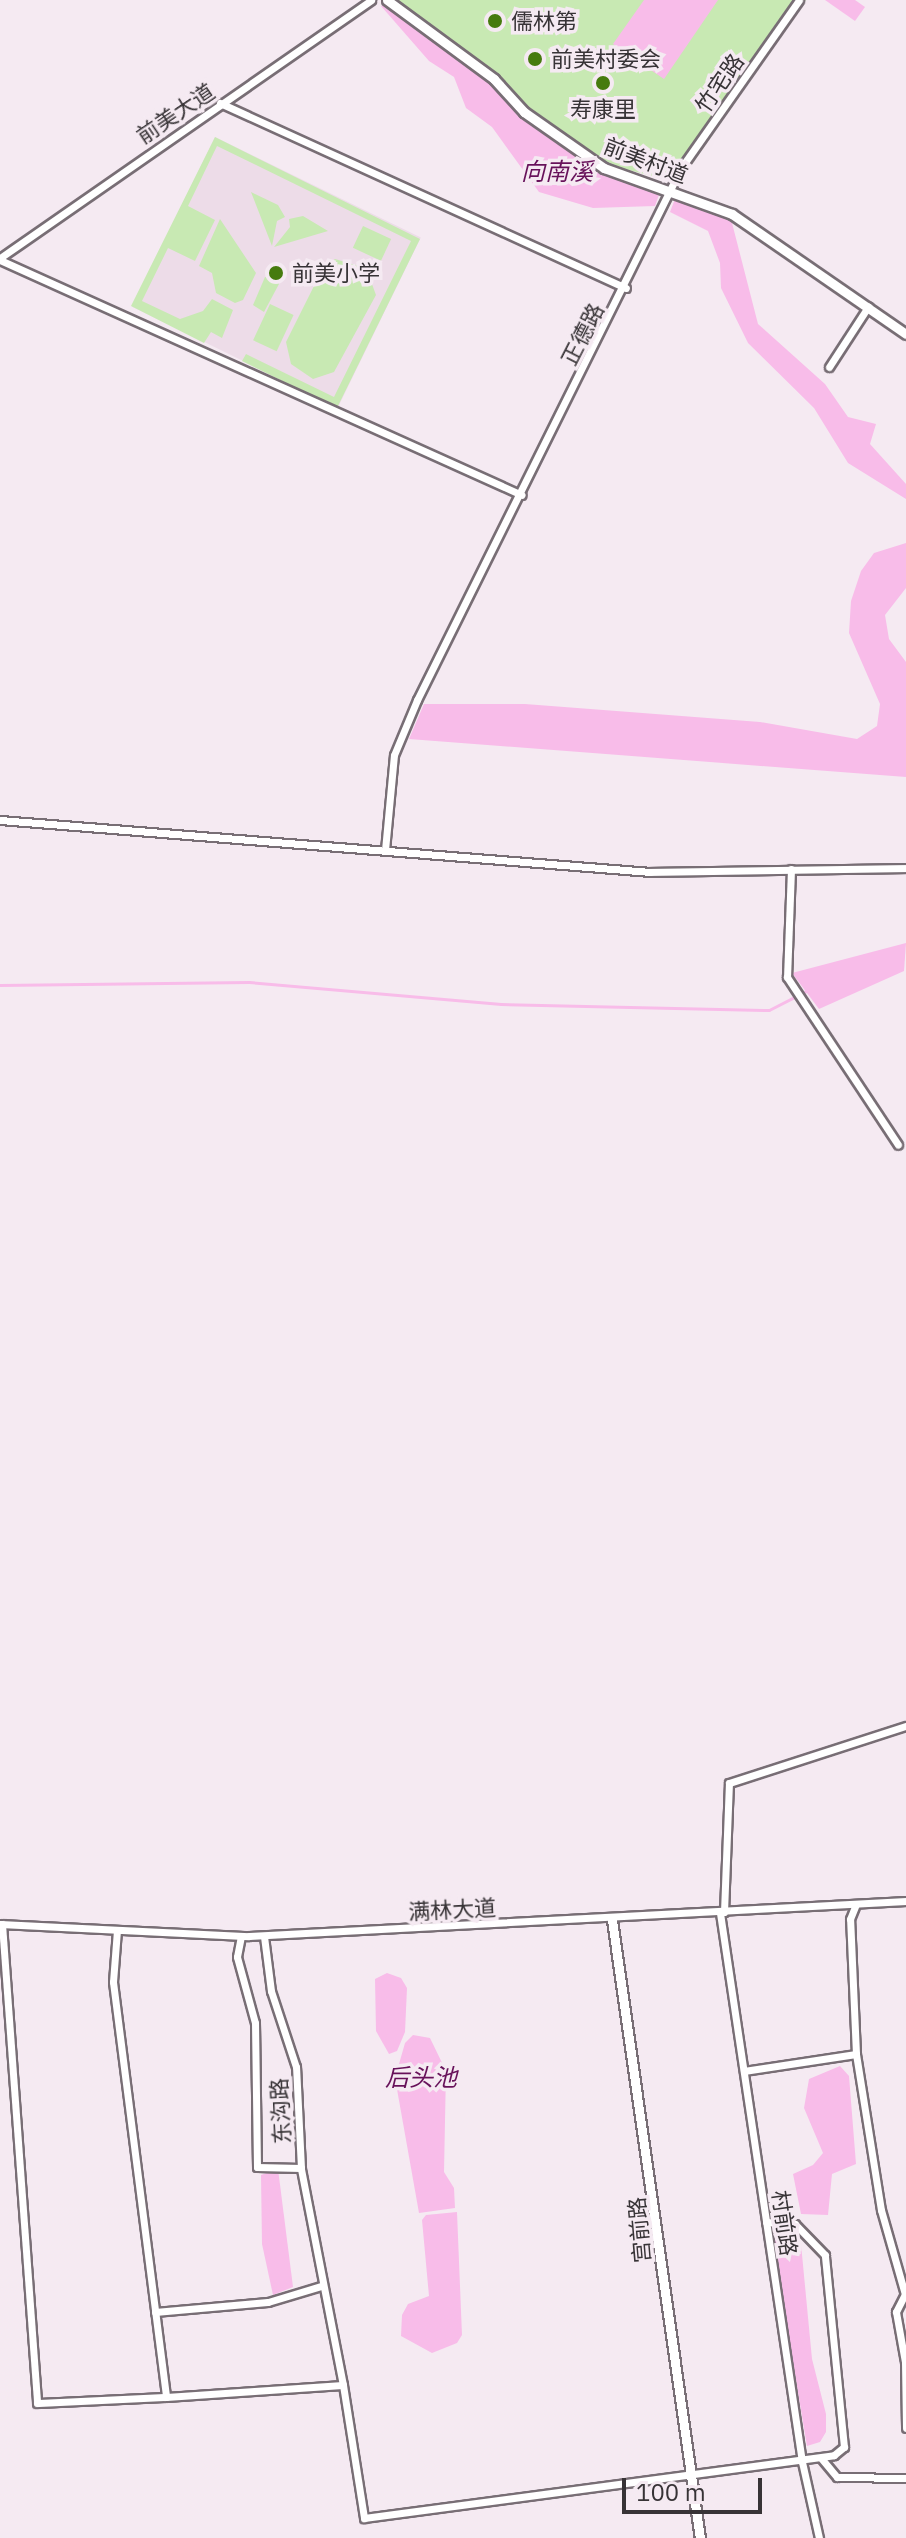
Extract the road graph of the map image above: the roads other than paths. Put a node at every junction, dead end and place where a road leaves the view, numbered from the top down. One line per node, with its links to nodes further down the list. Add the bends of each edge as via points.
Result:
1 (371, 0): 4 (street, 前美大道)
2 (387, 0): 5 (street, 前美村道, via 494,79 524,112 604,168)
3 (799, 0): 5 (street, 竹宅路)
4 (220, 103): 6 (street, 前美大道); 7 (street)
5 (672, 188): 7 (street, 正德路); 8 (street, 前美村道, via 732,214)
6 (0, 259): 11 (street)
7 (626, 288): 11 (street, 正德路)
8 (868, 307): 9 (street, 前美村道); 10 (street)
9 (906, 334)
10 (829, 367)
11 (522, 495): 13 (street, 正德路, via 394,755)
12 (0, 820): 13 (street)
13 (385, 850): 15 (street, via 650,872)
14 (906, 868): 15 (street)
15 (791, 869): 16 (street, via 787,977)
16 (898, 1145)
17 (906, 1726): 20 (street, 村前路, via 729,1783)
18 (906, 1901): 19 (street, 满林大道)
19 (856, 1904): 20 (street, 满林大道); 26 (street, via 850,1919)
20 (722, 1913): 21 (street, 满林大道); 27 (street, 村前路)
21 (612, 1920): 25 (street, 满林大道); 37 (street, 宫前路, via 659,2217 658,2251)
22 (1, 1924): 23 (street, 满林大道); 33 (street, via 37,2403)
23 (117, 1930): 24 (street, 满林大道); 31 (street, via 113,1982)
24 (241, 1936): 25 (street, 满林大道); 28 (street, via 237,1957 255,2023 257,2167)
25 (264, 1936): 28 (street, 东沟路, via 271,1991 296,2067)
26 (856, 2054): 27 (street); 34 (street, via 881,2210 905,2294 896,2312 905,2362)
27 (744, 2071): 29 (street, 村前路)
28 (301, 2168): 30 (street, 东沟路)
29 (766, 2222): 35 (street, via 795,2224 825,2255 844,2447); 36 (street, 村前路)
30 (321, 2286): 31 (street, via 268,2302); 32 (street, 东沟路)
31 (155, 2312): 33 (street)
32 (343, 2385): 33 (street); 37 (street, 东沟路, via 364,2518)
33 (166, 2397)
34 (906, 2428)
35 (821, 2458): 36 (street); 38 (street, via 837,2477)
36 (802, 2462): 37 (street); 40 (street, 村前路)
37 (691, 2474): 39 (street, 宫前路)
38 (906, 2478)
39 (700, 2538)
40 (819, 2538)

